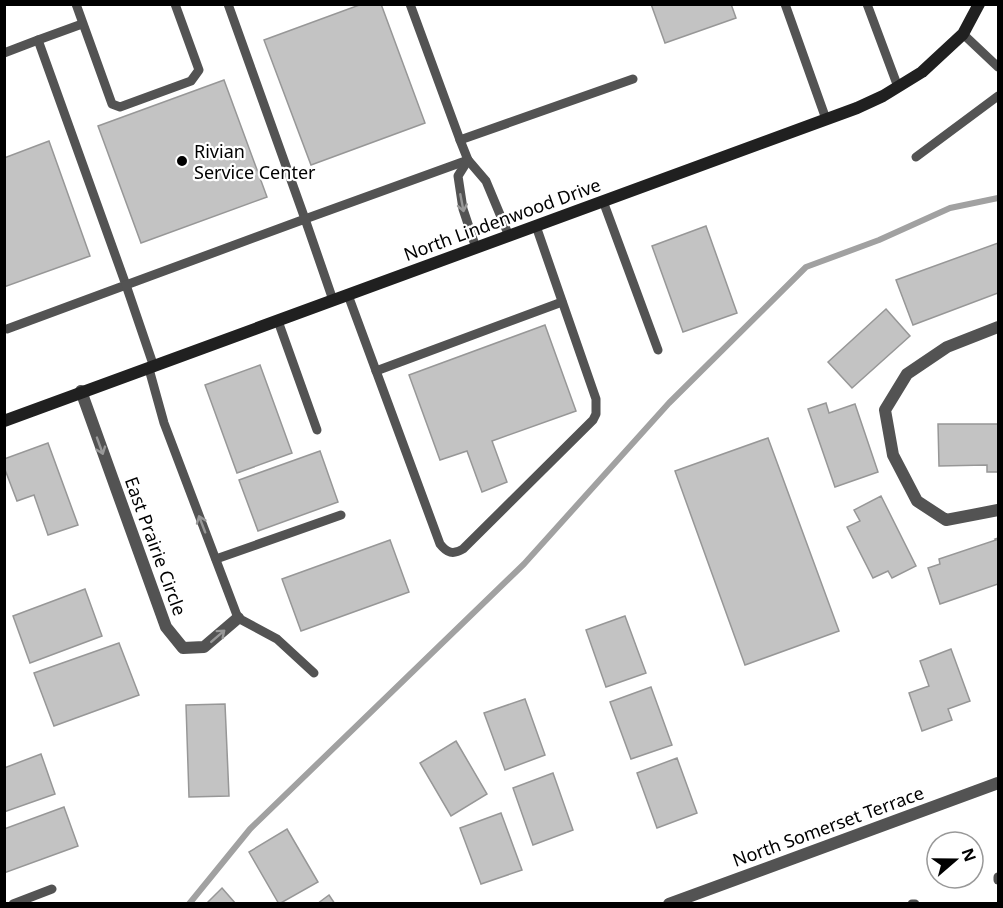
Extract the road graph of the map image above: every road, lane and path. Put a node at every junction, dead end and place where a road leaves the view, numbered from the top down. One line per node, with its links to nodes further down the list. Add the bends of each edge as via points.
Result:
1 (76, 4): 8 (lane)
2 (175, 4): 8 (lane, via 199,70 190,81 120,107 112,104)
3 (228, 4): 21 (lane)
4 (410, 4): 17 (lane)
5 (786, 4): 16 (lane)
6 (867, 4): 14 (lane)
7 (979, 4): 9 (street, North Lindenwood Drive)
8 (82, 24): 10 (lane)
9 (963, 34): 12 (lane); 14 (street, North Lindenwood Drive, via 922,72)
10 (38, 40): 11 (lane); 25 (lane)
11 (4, 53)
12 (999, 67)
13 (633, 79): 17 (lane)
14 (898, 87): 16 (street, North Lindenwood Drive)
15 (999, 96): 18 (lane)
16 (826, 119): 20 (street, North Lindenwood Drive)
17 (460, 140): 19 (lane)
18 (916, 157)
19 (468, 160): 21 (lane); 23 (lane, via 486,181); 24 (lane, one-way to 24, via 458,176 463,209)
20 (603, 201): 22 (street, North Lindenwood Drive); 32 (lane)
21 (305, 219): 25 (lane); 27 (lane)
22 (536, 226): 23 (street, North Lindenwood Drive); 28 (lane)
23 (509, 236): 24 (street, North Lindenwood Drive)
24 (476, 248): 26 (street, North Lindenwood Drive)
25 (126, 285): 31 (lane); 33 (lane)
26 (348, 295): 27 (street, North Lindenwood Drive); 34 (lane)
27 (333, 300): 29 (street, North Lindenwood Drive)
28 (562, 302): 34 (lane); 34 (lane, via 596,399 596,414 456,553 449,553 440,544)
29 (278, 321): 33 (street, North Lindenwood Drive); 37 (lane)
30 (999, 327): 38 (street, via 947,347 907,374 885,410 893,455 917,501 946,520)
31 (7, 329)
32 (658, 350)
33 (152, 368): 35 (street, North Lindenwood Drive); 40 (lane, one-way to 33, via 164,423)
34 (376, 371)
35 (81, 391): 36 (street, North Lindenwood Drive); 41 (street, East Prairie Circle, one-way to 41, via 166,627 183,648 204,647)
36 (4, 420)
37 (317, 430)
38 (999, 510)
39 (340, 515): 40 (lane)
40 (216, 559): 41 (lane)
41 (238, 618): 42 (lane, via 277,639)
42 (314, 673)
43 (999, 783): 45 (street, North Somerset Terrace)
44 (52, 889): 46 (lane)
45 (695, 899): 47 (street, North Somerset Terrace)
46 (13, 903)
47 (669, 903)

